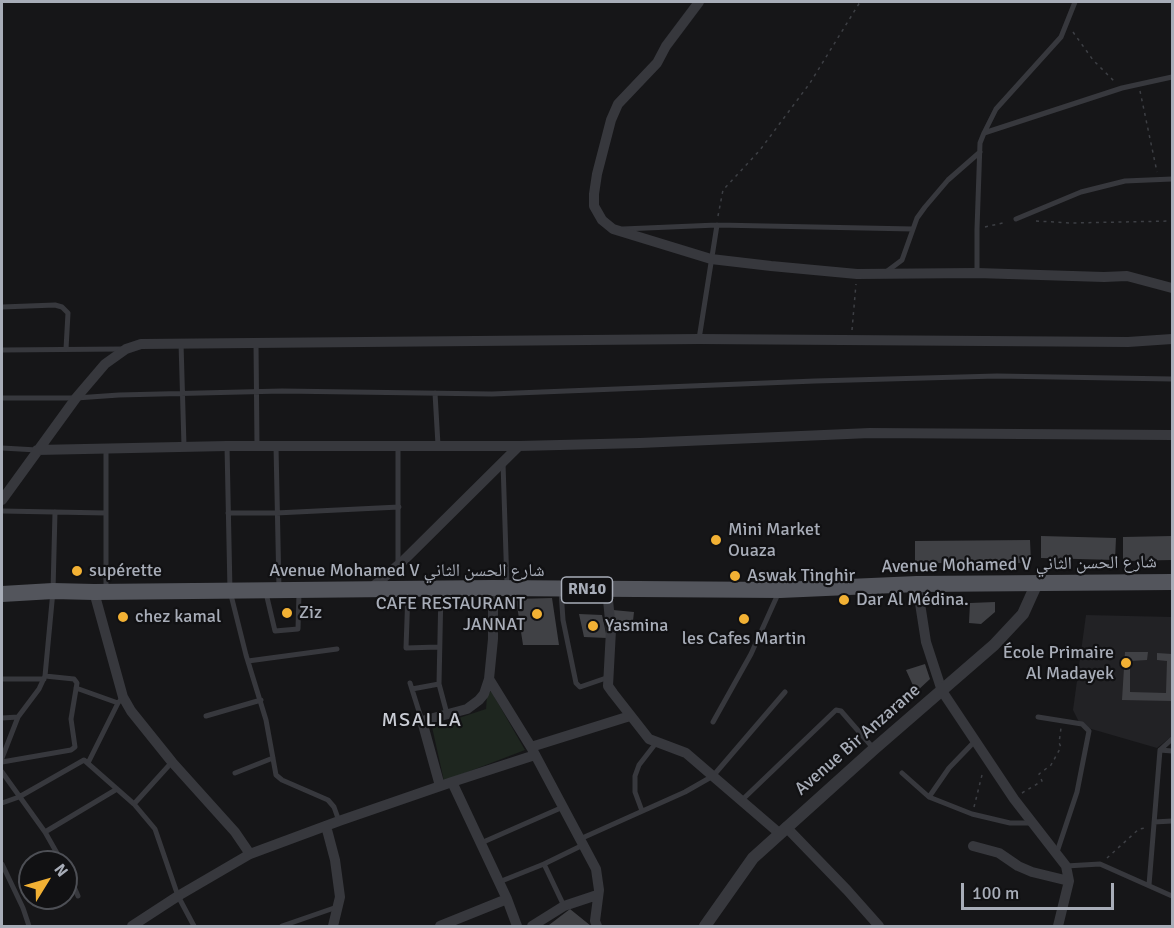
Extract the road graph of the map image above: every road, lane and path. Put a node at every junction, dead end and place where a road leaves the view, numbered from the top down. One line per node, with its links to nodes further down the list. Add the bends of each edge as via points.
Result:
1 (699, 2): 15 (street, via 657,63 618,104 594,194 594,206)
2 (860, 2): 14 (path, via 810,83 760,150 723,190)
3 (1075, 2): 4 (lane)
4 (1067, 24): 7 (path, via 1093,60); 8 (lane, via 1046,56 996,109)
5 (1173, 77): 6 (lane)
6 (1138, 85): 7 (lane); 10 (path)
7 (1122, 88): 8 (lane)
8 (984, 134): 9 (lane)
9 (980, 152): 16 (lane, via 939,189); 17 (lane)
10 (1159, 179): 11 (lane); 12 (lane, via 1125,181 1081,192)
11 (1173, 179)
12 (1016, 219): 13 (path, via 1071,223); 17 (path)
13 (1173, 221)
14 (717, 225): 15 (lane); 16 (lane); 18 (lane)
15 (613, 229): 18 (street)
16 (913, 229): 19 (lane, via 902,260)
17 (977, 229): 20 (lane)
18 (711, 259): 21 (street); 24 (lane)
19 (884, 273): 20 (street); 21 (street)
20 (977, 273): 22 (street, via 1127,276)
21 (856, 274): 26 (path)
22 (1173, 288)
23 (2, 307): 29 (lane, via 62,307 68,313)
24 (699, 339): 26 (street); 27 (street)
25 (1173, 339): 26 (street)
26 (851, 340)
27 (256, 342): 28 (street); 33 (lane)
28 (181, 343): 30 (street, via 141,344); 34 (lane)
29 (66, 349): 30 (lane); 31 (lane)
30 (126, 349): 37 (street, via 105,364)
31 (2, 350)
32 (1173, 379): 35 (lane, via 997,376)
33 (258, 392): 34 (lane); 35 (lane); 43 (lane)
34 (183, 393): 37 (lane); 41 (lane)
35 (435, 393): 40 (lane)
36 (2, 398): 37 (lane)
37 (76, 398): 48 (street)
38 (1173, 435): 45 (street, via 870,433)
39 (398, 445): 40 (street); 44 (street); 51 (lane)
40 (438, 445): 45 (street)
41 (184, 446): 42 (street); 47 (street)
42 (227, 446): 43 (street); 55 (lane)
43 (257, 446): 44 (street)
44 (276, 446): 56 (lane)
45 (519, 446): 49 (street)
46 (2, 448): 48 (lane)
47 (106, 448): 48 (street); 54 (lane)
48 (38, 450): 50 (street)
49 (503, 462): 57 (street); 63 (lane)
50 (2, 500)
51 (399, 507): 56 (lane); 57 (lane)
52 (2, 512): 53 (lane)
53 (55, 512): 54 (lane); 68 (lane)
54 (106, 513): 72 (lane)
55 (228, 513): 56 (lane); 69 (lane)
56 (276, 513): 70 (lane)
57 (398, 566): 64 (street)
58 (1173, 582): 59 (main road, Avenue Mohamed V شارع الحسن الثاني / RN10)
59 (1037, 583): 60 (main road, Avenue Mohamed V شارع الحسن الثاني / RN10); 83 (street, Avenue Bir Anzarane, via 1013,626)
60 (917, 584): 67 (main road, Avenue Mohamed V شارع الحسن الثاني / RN10); 83 (street, via 926,642)
61 (408, 589): 62 (main road, Avenue Mohamed V شارع الحسن الثاني / RN10); 64 (main road, Avenue Mohamed V شارع الحسن الثاني / RN10); 74 (lane, via 405,647)
62 (441, 589): 63 (main road, Avenue Mohamed V شارع الحسن الثاني / RN10); 74 (lane)
63 (500, 589): 65 (main road, Avenue Mohamed V شارع الحسن الثاني / RN10); 79 (street)
64 (369, 590): 71 (main road, Avenue Mohamed V شارع الحسن الثاني / RN10)
65 (561, 590): 66 (main road, Avenue Mohamed V شارع الحسن الثاني / RN10); 77 (lane, via 576,683 580,687)
66 (607, 590): 67 (main road, Avenue Mohamed V شارع الحسن الثاني / RN10); 77 (street)
67 (780, 590): 95 (lane, via 751,654)
68 (53, 591): 72 (main road, Avenue Mohamed V شارع الحسن الثاني / RN10); 73 (main road, Avenue Mohamed V شارع الحسن الثاني / RN10); 78 (lane)
69 (230, 591): 70 (main road, Avenue Mohamed V شارع الحسن الثاني / RN10); 72 (main road, Avenue Mohamed V شارع الحسن الثاني / RN10); 76 (lane)
70 (272, 591): 71 (main road, Avenue Mohamed V شارع الحسن الثاني / RN10); 71 (lane, via 274,629 297,630)
71 (299, 591)
72 (100, 592): 85 (street)
73 (2, 594)
74 (438, 647): 81 (lane)
75 (337, 649): 76 (lane)
76 (248, 661): 86 (lane)
77 (609, 676): 89 (street, via 608,686)
78 (45, 677): 80 (lane); 82 (lane, via 74,679); 90 (lane)
79 (489, 679): 87 (street, via 479,700 467,709); 101 (street)
80 (2, 680)
81 (439, 684): 87 (lane); 93 (lane, via 411,686)
82 (76, 688): 85 (lane); 105 (lane, via 71,719 73,749)
83 (942, 691): 97 (street); 99 (street, Avenue Bir Anzarane)
84 (785, 692): 111 (lane)
85 (120, 700): 106 (street); 107 (lane)
86 (261, 700): 88 (lane); 103 (lane)
87 (447, 714): 93 (street)
88 (206, 716)
89 (630, 716): 98 (street); 101 (street)
90 (18, 717): 92 (lane); 105 (lane)
91 (1038, 717): 94 (lane)
92 (2, 718)
93 (422, 721): 113 (street)
94 (1062, 721): 117 (path, via 1061,747 1051,765 1039,774 1042,781); 135 (lane, via 1082,724 1089,731 1077,792)
95 (713, 722)
96 (1173, 739): 100 (lane)
97 (975, 741): 104 (street); 116 (lane)
98 (656, 743): 111 (street, via 681,750); 122 (lane, via 634,776)
99 (874, 749): 119 (lane, via 836,710); 129 (street, Avenue Bir Anzarane)
100 (1160, 750): 102 (lane); 127 (lane)
101 (533, 751): 112 (street); 121 (street)
102 (1173, 751)
103 (273, 758): 109 (lane); 124 (lane, via 278,778 328,800)
104 (986, 759): 117 (street); 123 (path)
105 (2, 760)
106 (172, 762): 120 (lane); 136 (street)
107 (88, 763): 114 (lane); 115 (lane, via 81,761)
108 (2, 772): 115 (lane)
109 (235, 773)
110 (902, 773): 116 (lane)
111 (713, 776): 119 (street); 122 (lane)
112 (452, 782): 113 (street); 132 (street)
113 (440, 786): 124 (street)
114 (117, 789): 120 (lane); 130 (lane)
115 (19, 797): 118 (lane); 130 (lane)
116 (929, 797): 123 (lane)
117 (1014, 799): 126 (street)
118 (2, 801)
119 (741, 801): 129 (street)
120 (134, 804): 145 (lane, via 155,829)
121 (563, 807): 131 (street); 132 (lane)
122 (642, 811): 131 (lane)
123 (972, 814): 126 (lane, via 1010,823)
124 (339, 821): 128 (street)
125 (1173, 821): 127 (lane)
126 (1033, 823): 135 (street)
127 (1154, 825): 139 (path, via 1139,829); 143 (lane)
128 (326, 826): 136 (street); 149 (street, via 339,888)
129 (782, 830): 159 (street, Avenue Bir Anzarane, via 753,858); 160 (street, via 847,890)
130 (45, 832): 134 (lane)
131 (582, 842): 138 (lane); 144 (street, via 596,869)
132 (481, 843): 142 (street)
133 (973, 846): 141 (street, via 999,853 1032,872)
134 (55, 850)
135 (1057, 852): 140 (street)
136 (250, 854): 145 (street)
137 (2, 864): 150 (lane)
138 (544, 864): 142 (lane); 148 (lane)
139 (1100, 864): 140 (lane); 143 (lane)
140 (1066, 866): 141 (street)
141 (1069, 881): 161 (street)
142 (499, 882): 147 (street)
143 (1149, 885): 146 (lane)
144 (597, 895): 148 (street); 158 (street)
145 (178, 896): 151 (street); 152 (lane)
146 (1173, 896)
147 (507, 900): 155 (street); 156 (street)
148 (564, 906): 157 (street)
149 (337, 907): 153 (lane); 154 (street)
150 (29, 927)
151 (132, 927)
152 (194, 927)
153 (282, 927)
154 (333, 927)
155 (440, 927)
156 (518, 927)
157 (532, 927)
158 (597, 927)
159 (705, 927)
160 (879, 927)
161 (1058, 927)

